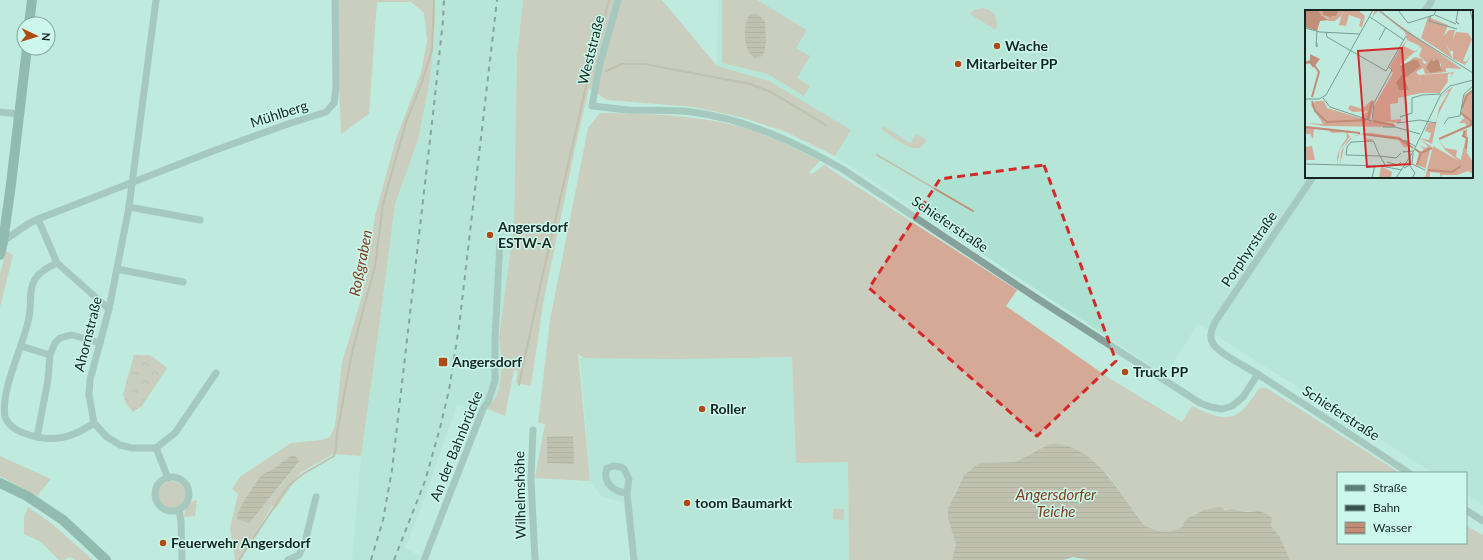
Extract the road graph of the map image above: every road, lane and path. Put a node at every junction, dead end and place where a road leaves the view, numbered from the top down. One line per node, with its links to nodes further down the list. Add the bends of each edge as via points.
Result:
1 (32, 0): 7 (street)
2 (156, 0): 13 (street)
3 (335, 0): 13 (street, Mühlberg, via 336,88 334,103 326,112)
4 (618, 0): 9 (street, Weststraße, via 599,67)
5 (1432, 0): 6 (street)
6 (1425, 10)
7 (30, 16)
8 (26, 56): 11 (street)
9 (592, 106): 29 (street, Schieferstraße, via 691,112 728,119 771,132 844,170 1038,299 1190,397 1211,407 1222,409 1232,406 1243,397)
10 (0, 112): 11 (street)
11 (19, 114): 18 (street)
12 (1312, 178): 24 (street, Porphyrstraße, via 1215,322)
13 (133, 183): 14 (street, Ahornstraße); 15 (street, Mühlberg)
14 (129, 206): 16 (street); 21 (street, Ahornstraße)
15 (38, 219): 18 (street, Mühlberg); 20 (street)
16 (200, 220)
17 (500, 241): 45 (street, An der Bahnbrücke, via 495,381)
18 (2, 243): 19 (street)
19 (0, 255)
20 (57, 263): 23 (street); 26 (street, via 41,272 34,280 29,316)
21 (117, 269): 22 (street); 23 (street, Ahornstraße)
22 (182, 282)
23 (109, 309): 25 (street, Ahornstraße)
24 (1210, 337): 29 (street, Schieferstraße, via 1219,350)
25 (100, 343): 27 (street, via 72,335 67,336 55,343); 30 (street, Ahornstraße, via 89,388)
26 (21, 346): 27 (street); 32 (street, via 8,379 4,406 10,425 18,431)
27 (50, 355): 32 (street)
28 (216, 373): 33 (street, via 175,432)
29 (1258, 374): 34 (street, Schieferstraße)
30 (94, 423): 32 (street, via 69,437); 33 (street, via 106,437 120,445)
31 (533, 430): 46 (street, Wilhelmshöhe, via 531,479)
32 (37, 437)
33 (156, 448): 35 (street)
34 (1407, 472)
35 (168, 478): 39 (street, via 182,481 188,489 188,499); 39 (street, via 157,488 158,502 167,510)
36 (0, 482): 42 (street, via 63,520)
37 (627, 493): 47 (street)
38 (316, 497): 44 (street, via 305,542 299,555)
39 (179, 510): 43 (street)
40 (1467, 511): 41 (street)
41 (1483, 521)
42 (106, 560)
43 (182, 560)
44 (288, 560)
45 (424, 560)
46 (535, 560)
47 (634, 560)

